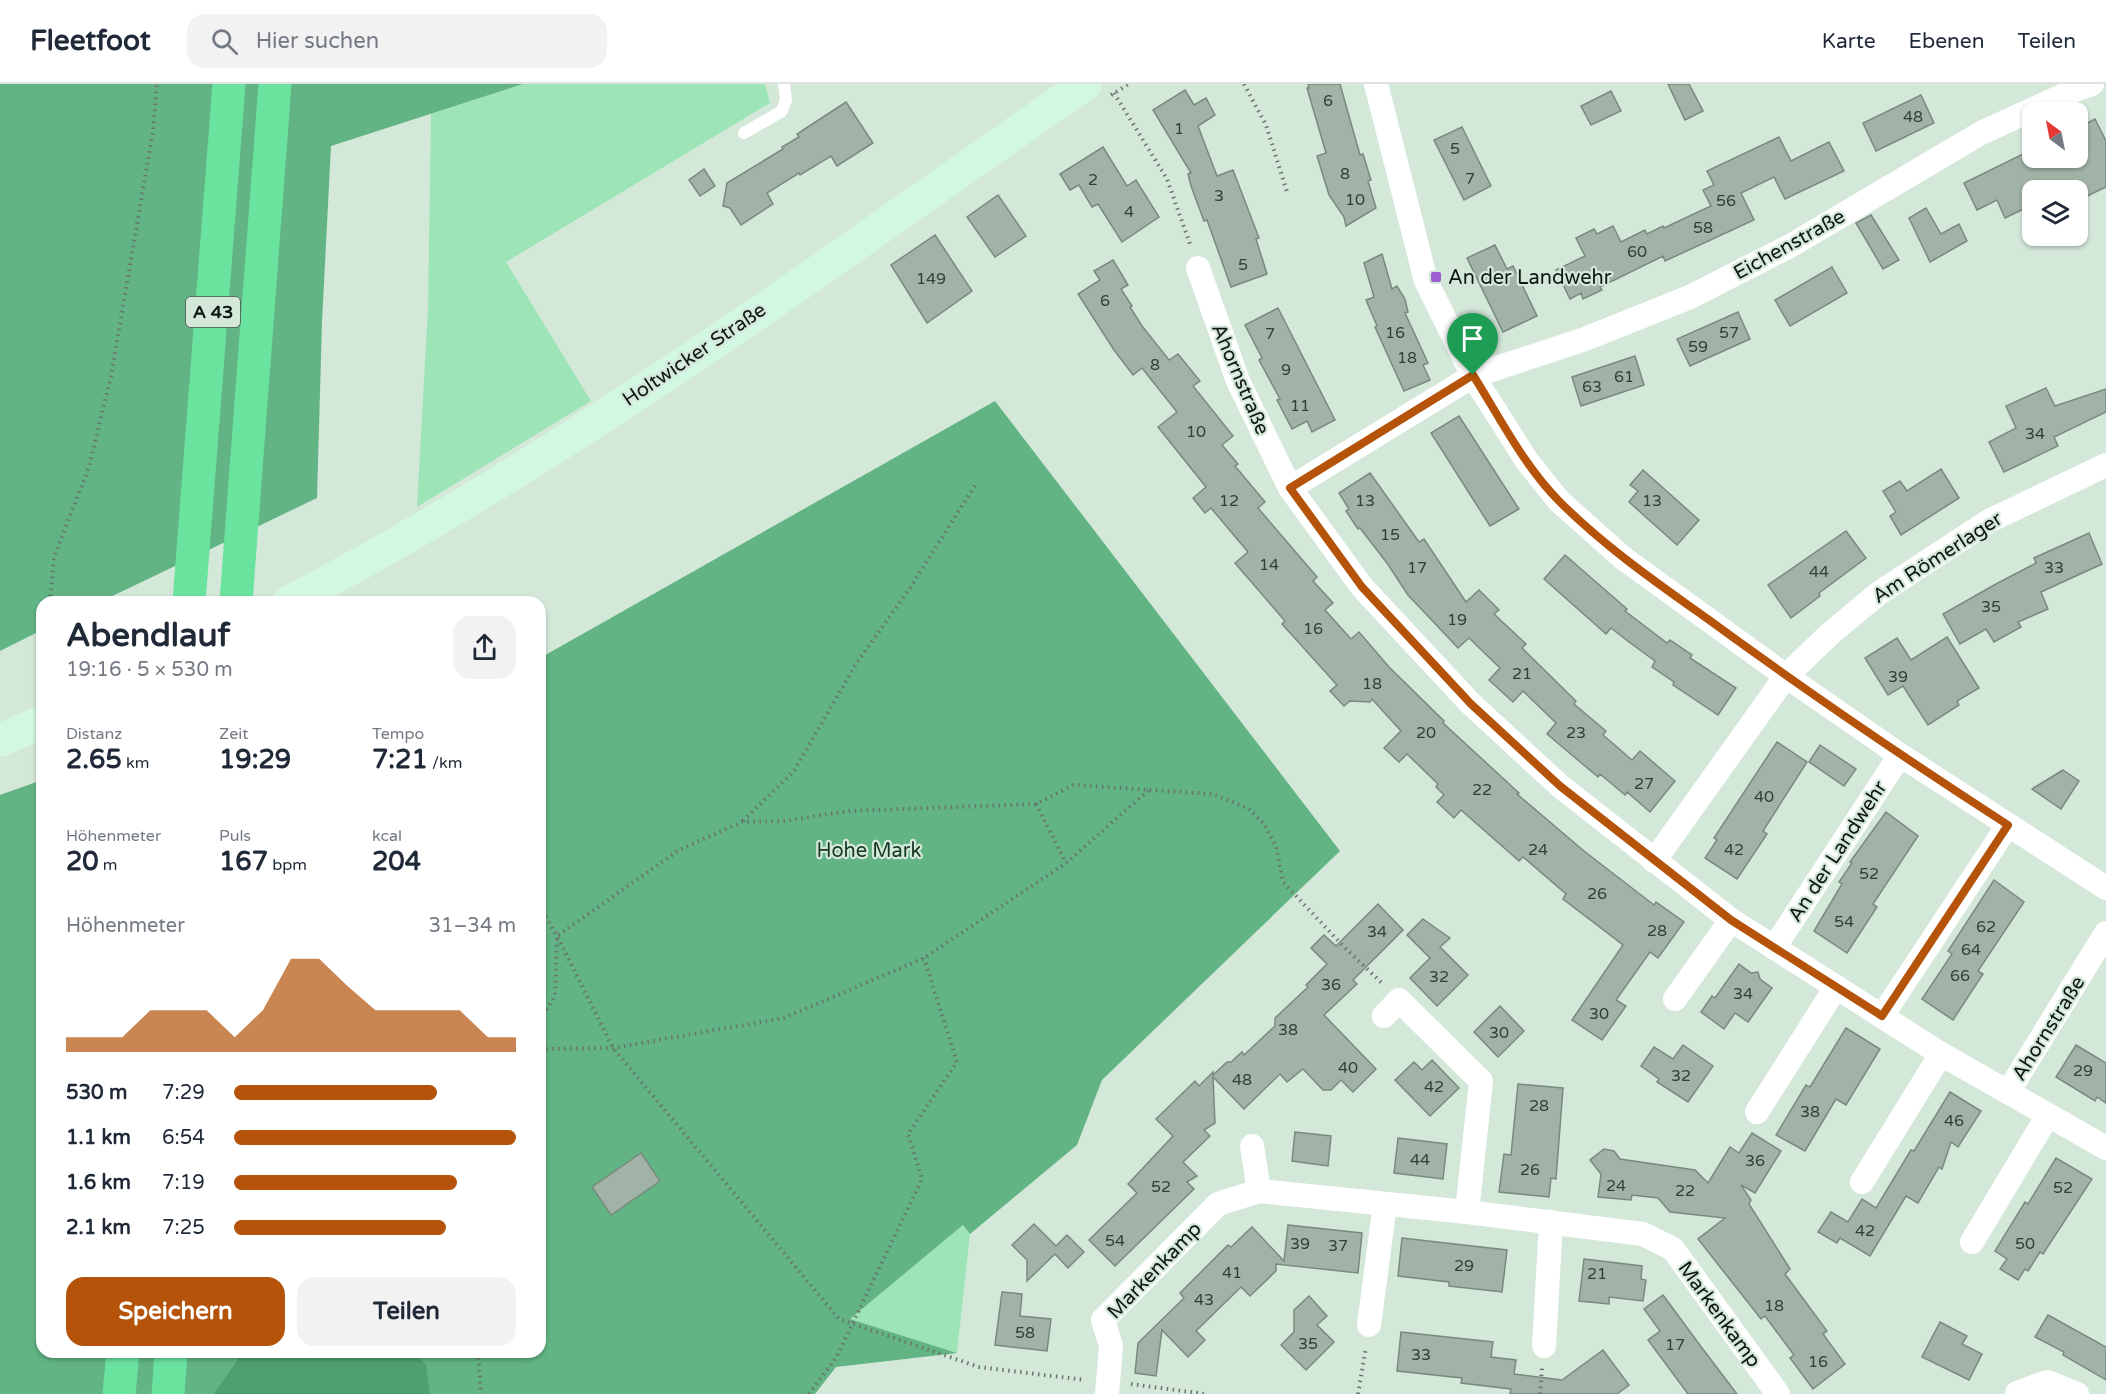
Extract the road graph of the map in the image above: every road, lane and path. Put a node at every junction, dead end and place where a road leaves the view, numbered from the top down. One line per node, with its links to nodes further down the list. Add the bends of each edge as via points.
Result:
1 (157, 84): 16 (path, via 153,131 111,376 89,467 54,557)
2 (229, 84): 17 (highway, A 43)
3 (275, 84): 18 (highway, A 43)
4 (784, 84): 9 (lane, via 786,100 782,111)
5 (1244, 84): 10 (path, via 1266,125)
6 (1376, 84): 12 (street, via 1426,281)
7 (2092, 84): 12 (street, Eichenstraße, via 1981,133 1790,246 1690,297 1585,339)
8 (1099, 89): 11 (path, via 1167,179); 19 (street, Holtwicker Straße, via 556,447)
9 (744, 133)
10 (1288, 195)
11 (1198, 268): 15 (street, Ahornstraße, via 1238,381)
12 (1473, 375): 15 (street); 20 (street, via 1527,461 1559,501 1623,558)
13 (2106, 465): 20 (street, Am Römerlager, via 1989,521 1879,593)
14 (976, 484): 26 (path, via 856,664 794,771)
15 (1290, 488): 28 (street, Ahornstraße, via 1362,587 1471,704 1560,786)
16 (51, 596)
17 (189, 596)
18 (237, 596)
19 (301, 596)
20 (1786, 676): 23 (street); 28 (street)
21 (36, 725): 22 (street)
22 (0, 740)
23 (1900, 755): 27 (street); 35 (street, An der Landwehr)
24 (1149, 790): 25 (path, via 1073,785); 29 (path); 39 (path, via 1213,794 1249,809 1264,824 1276,846 1283,882 1345,948)
25 (1036, 804): 26 (path, via 849,811 784,821); 29 (path)
26 (742, 822): 34 (path, via 679,850)
27 (2008, 825): 30 (street); 41 (street)
28 (1654, 861): 32 (street, Ahornstraße)
29 (1066, 862): 36 (path)
30 (2106, 888)
31 (546, 917): 34 (path)
32 (1731, 920): 35 (street, Ahornstraße); 38 (street)
33 (2106, 933): 45 (street, Ahornstraße)
34 (557, 936): 40 (path, via 555,996); 42 (path)
35 (1774, 948): 37 (street, Ahornstraße)
36 (924, 958): 42 (path, via 784,1018); 56 (path, via 957,1062 908,1134 922,1179)
37 (1836, 987): 41 (street, Ahornstraße); 46 (street)
38 (1675, 999)
39 (1392, 1008): 53 (street, via 1481,1081)
40 (546, 1010)
41 (1882, 1016): 44 (street, Ahornstraße)
42 (613, 1048): 43 (path); 56 (path, via 839,1319)
43 (546, 1049)
44 (1941, 1054): 45 (street, Ahornstraße); 50 (street)
45 (2008, 1092): 47 (street, Ahornstraße)
46 (1757, 1112)
47 (2048, 1115): 49 (street, Ahornstraße); 55 (street)
48 (1252, 1146): 51 (street)
49 (2106, 1148)
50 (1862, 1182)
51 (1259, 1191): 52 (street, Markenkamp); 62 (street, Markenkamp, via 1218,1204 1103,1320 1111,1346)
52 (1385, 1204): 53 (street, Markenkamp); 57 (street)
53 (1467, 1212): 54 (street, Markenkamp)
54 (1551, 1222): 58 (street); 70 (street, Markenkamp, via 1643,1234 1673,1249)
55 (1972, 1242)
56 (852, 1323): 62 (path, via 979,1367); 67 (path, via 836,1358)
57 (1369, 1325): 69 (path)
58 (1544, 1346)
59 (122, 1358): 64 (highway)
60 (171, 1358): 65 (highway)
61 (478, 1358): 66 (path)
62 (1108, 1388): 68 (path)
63 (2017, 1393): 71 (street, via 2047,1382)
64 (119, 1394)
65 (168, 1394)
66 (481, 1394)
67 (809, 1394)
68 (1205, 1394)
69 (1358, 1394)
70 (1778, 1394)
71 (2077, 1394)

